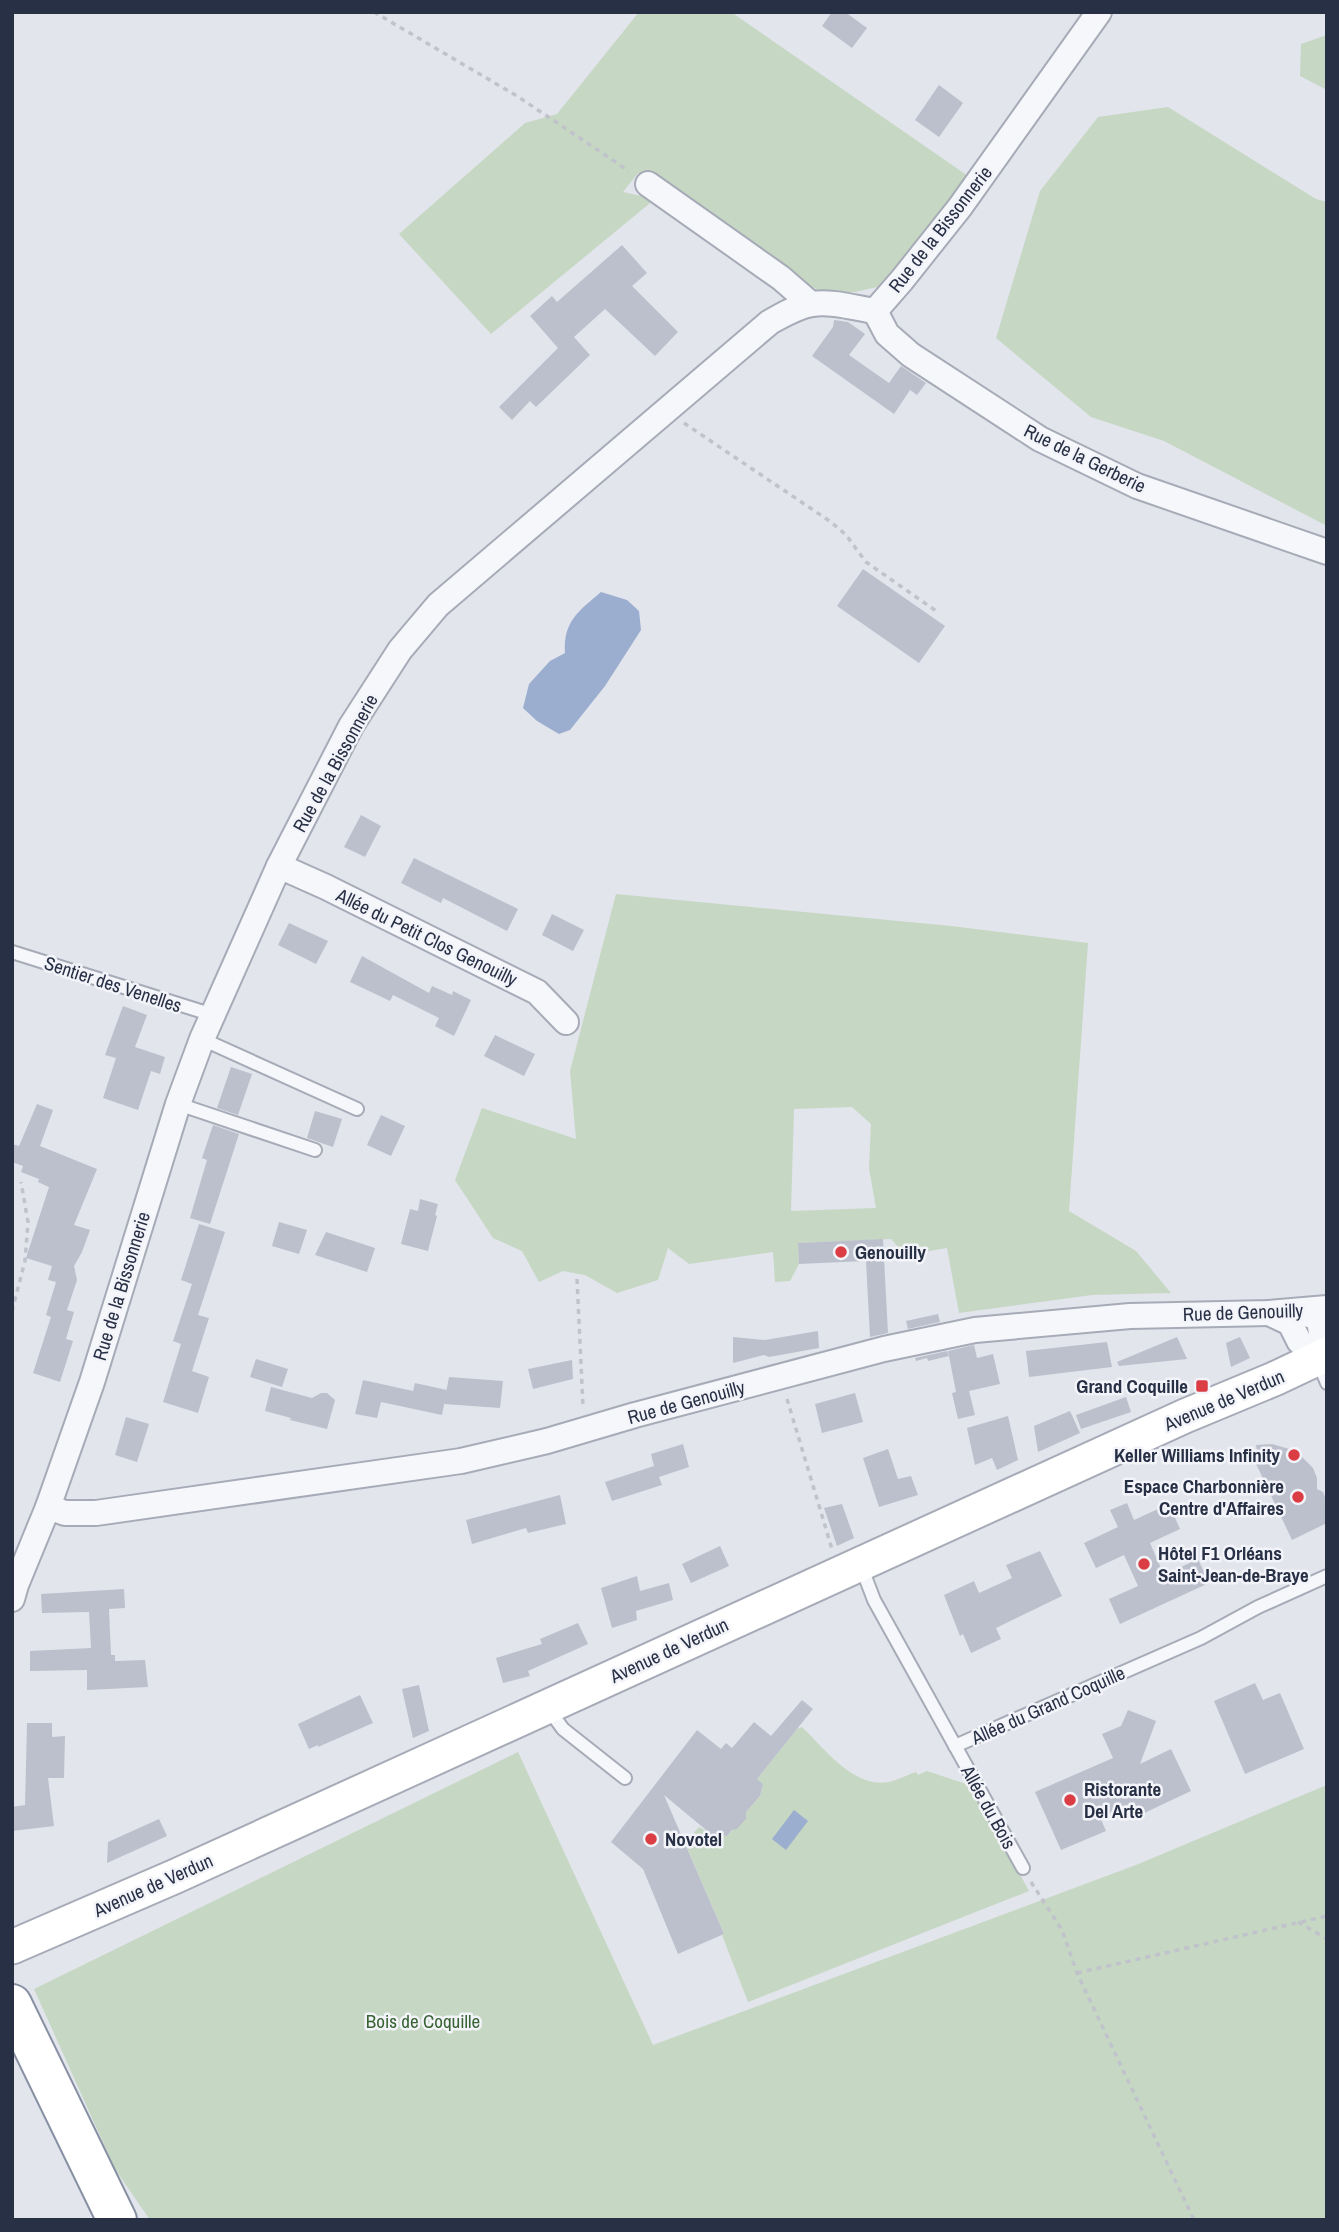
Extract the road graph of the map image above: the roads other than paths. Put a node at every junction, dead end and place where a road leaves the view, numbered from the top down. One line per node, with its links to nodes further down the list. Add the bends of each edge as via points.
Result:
1 (1099, 12): 4 (street, Rue de la Bissonnerie, via 960,207)
2 (649, 184): 3 (street)
3 (811, 304): 4 (street, Rue de la Bissonnerie); 6 (street, Rue de la Bissonnerie, via 770,322 438,605 400,650 351,726)
4 (875, 311): 5 (street, Rue de la Gerberie, via 887,334 911,355 1040,439 1138,486)
5 (1327, 552)
6 (279, 866): 8 (street, Rue de la Bissonnerie); 9 (street, Allée du Petit Clos Genouilly, via 537,992)
7 (12, 952): 8 (lane, Sentier des Venelles)
8 (213, 1016): 10 (street, Rue de la Bissonnerie)
9 (566, 1022)
10 (202, 1039): 11 (street, Rue de la Bissonnerie); 12 (lane)
11 (178, 1104): 13 (lane); 18 (street, Rue de la Bissonnerie)
12 (357, 1110)
13 (316, 1150)
14 (1327, 1308): 15 (street, Rue de Genouilly)
15 (1295, 1311): 16 (street, Rue de Genouilly); 17 (street, via 1321,1323)
16 (1269, 1313): 17 (street, via 1290,1323 1299,1341); 18 (street, Rue de Genouilly, via 1130,1316 975,1330 884,1349 461,1461 96,1513 65,1513)
17 (1323, 1365): 19 (main road, Avenue de Verdun, via 1185,1416)
18 (48, 1507): 21 (street, Rue de la Bissonnerie)
19 (850, 1569): 22 (main road, Avenue de Verdun); 23 (lane, Allée du Grand Coquille, via 874,1600)
20 (1327, 1576): 23 (lane, Allée du Grand Coquille, via 1201,1638)
21 (12, 1599)
22 (546, 1707): 24 (lane, via 563,1728); 26 (main road, Avenue de Verdun)
23 (955, 1746): 25 (lane, Allée du Bois)
24 (625, 1778)
25 (1023, 1868)
26 (12, 1947)
27 (12, 2004): 28 (highway)
28 (117, 2220)

